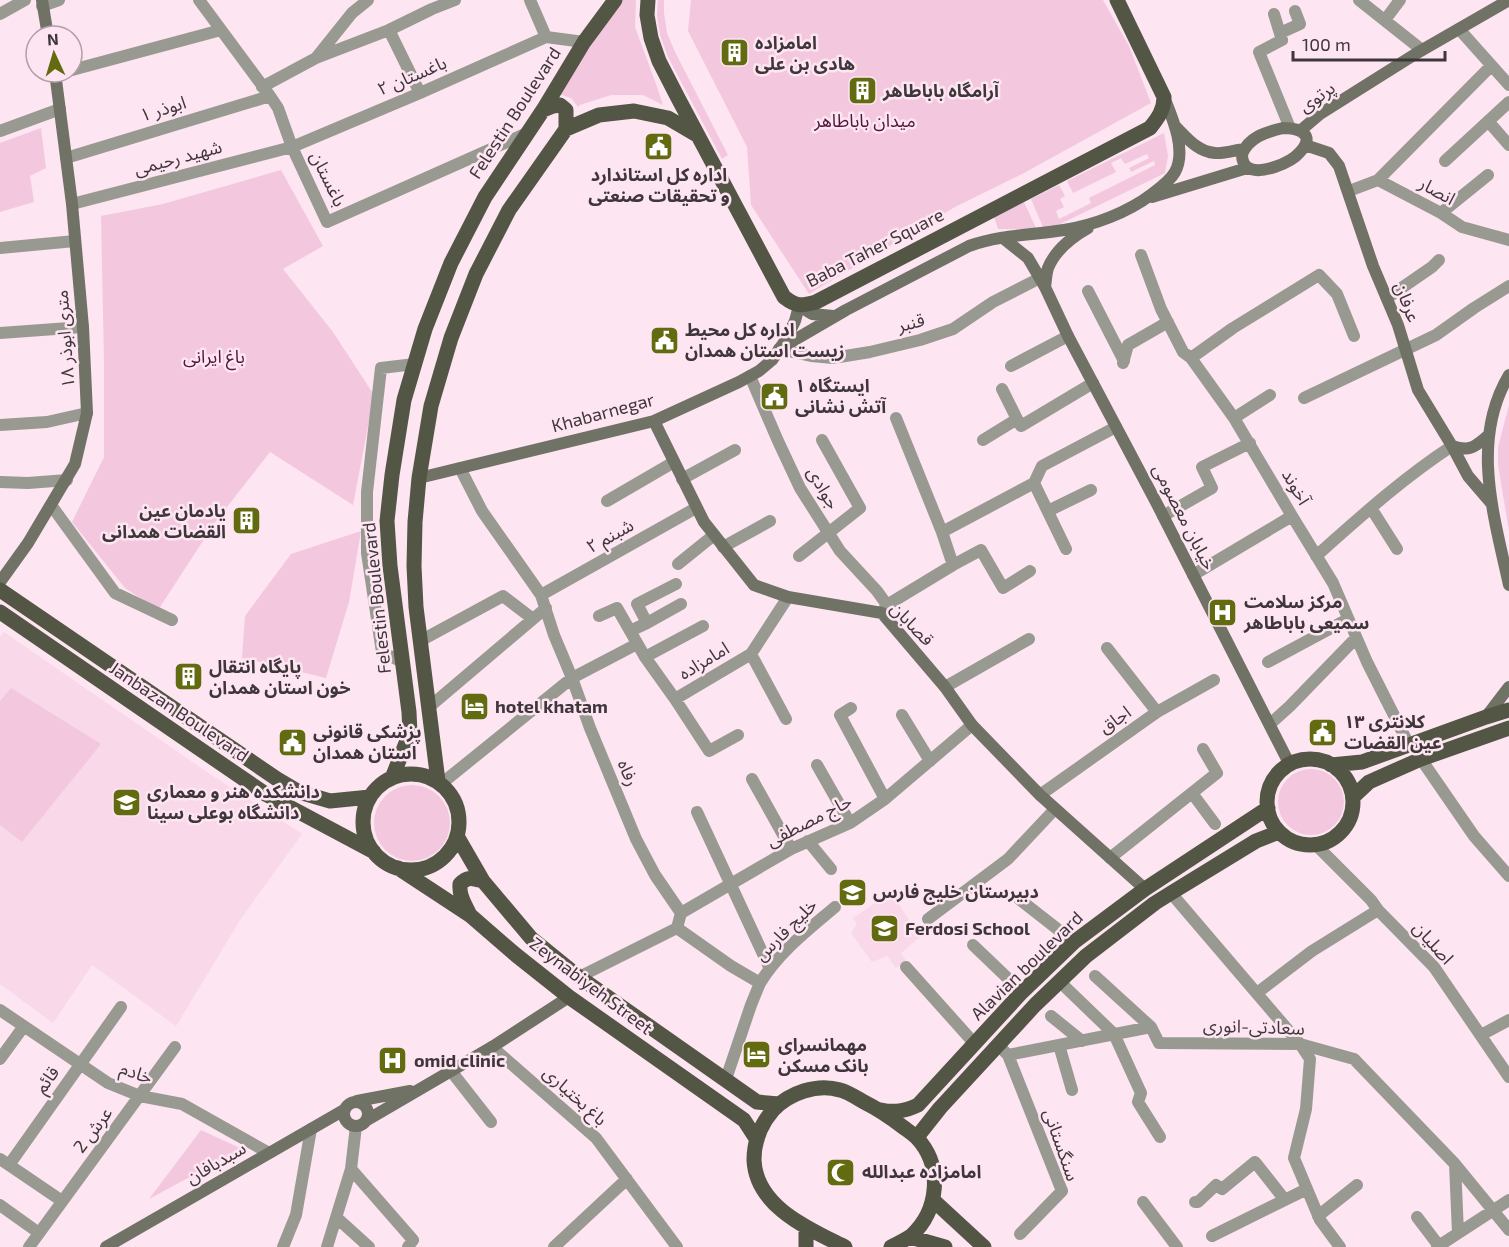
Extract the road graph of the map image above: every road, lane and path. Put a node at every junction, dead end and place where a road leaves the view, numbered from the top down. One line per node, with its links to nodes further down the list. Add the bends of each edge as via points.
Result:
1 (25, 0): 16 (street)
2 (59, 0): 13 (street)
3 (199, 0): 21 (street, باغستان)
4 (368, 0): 27 (street, via 352,13)
5 (455, 0): 14 (street, ابوذر ۱)
6 (530, 0): 24 (street)
7 (615, 0): 25 (main road, Felestin Boulevard)
8 (648, 0): 44 (main road, Baba Taher Square, via 651,38 659,61)
9 (1117, 0): 34 (main road)
10 (1359, 0): 18 (street)
11 (1400, 0): 18 (street)
12 (1509, 0): 20 (street, پرتوی)
13 (42, 3): 19 (street)
14 (429, 5): 22 (street, ابوذر ۱)
15 (1295, 11): 23 (street, via 1300,24)
16 (0, 14)
17 (1274, 14): 23 (street)
18 (1385, 20): 26 (street)
19 (46, 24)
20 (1459, 29): 26 (street, پرتوی); 28 (street)
21 (221, 30): 29 (street); 32 (street, باغستان)
22 (388, 30): 27 (street, ابوذر ۱); 33 (street)
23 (1280, 33): 41 (street, via 1282,40 1259,52)
24 (546, 37): 25 (street); 33 (street, باغستان ۲)
25 (584, 42): 37 (main road, Felestin Boulevard)
26 (1422, 50): 41 (street, پرتوی)
27 (316, 58): 32 (street, ابوذر ۱)
28 (1491, 66): 31 (street); 53 (street)
29 (84, 67)
30 (59, 84): 36 (street, ۱۸ متری ابوذر)
31 (1509, 85)
32 (266, 91): 47 (street, باغستان, via 278,108); 49 (street, ابوذر ۱)
33 (420, 93): 47 (street, باغستان ۲)
34 (1164, 97): 39 (street); 69 (main road, Baba Taher Square, via 1164,105 1150,128 816,302)
35 (1509, 102): 38 (street)
36 (60, 109): 42 (street); 49 (street, ۱۸ متری ابوذر)
37 (543, 110): 40 (main road, via 560,105 566,110); 43 (main road, Felestin Boulevard)
38 (1488, 121): 46 (street); 50 (street)
39 (1176, 127): 48 (street, via 1204,150 1216,153); 55 (street, via 1179,148 1175,171)
40 (566, 129): 44 (main road, via 599,115 634,111 669,118); 102 (main road, via 509,210 476,274 430,406)
41 (1295, 129): 45 (street, پرتوی, via 1306,136); 48 (street, پرتوی, via 1269,131)
42 (0, 131)
43 (527, 133): 47 (street, باغستان, via 327,222); 79 (main road, Felestin Boulevard, via 485,197 451,262)
44 (698, 136): 69 (main road, Baba Taher Square, via 784,297)
45 (1305, 145): 51 (street, via 1287,162 1266,169); 54 (street, عرفان, via 1329,153)
46 (1509, 146)
47 (292, 147): 56 (street, شهید رحیمی)
48 (1244, 149): 51 (street, via 1242,160)
49 (66, 158): 56 (street, ۱۸ متری ابوذر)
50 (1445, 161)
51 (1247, 168): 55 (street)
52 (1488, 175): 57 (street)
53 (1378, 180): 54 (street); 57 (street, انصار)
54 (1349, 190): 68 (street, عرفان)
55 (1145, 199): 58 (street)
56 (72, 204): 61 (street, ۱۸ متری ابوذر)
57 (1441, 213): 60 (street, انصار, via 1462,227)
58 (1102, 220): 59 (street, Khabarnegar, via 1066,230); 65 (street, via 1061,248)
59 (1003, 238): 65 (street, via 1028,258); 70 (street, Khabarnegar, via 969,246)
60 (1509, 240)
61 (75, 242): 62 (street); 72 (street, ۱۸ متری ابوذر)
62 (0, 249)
63 (1141, 255): 71 (street, آخوند)
64 (1439, 260): 68 (street)
65 (1042, 283): 74 (street, خیابان معصومی); 76 (street, قنبر, via 993,302 953,329 920,340 833,358)
66 (1509, 286): 77 (street, via 1436,335)
67 (1088, 291): 71 (street, via 1121,364 1128,345)
68 (1387, 298): 77 (street, عرفان)
69 (799, 306): 70 (street, via 812,314); 76 (street, Khabarnegar)
70 (834, 316): 76 (street, Khabarnegar)
71 (1168, 322): 78 (street, آخوند, via 1183,352)
72 (83, 327): 73 (street); 87 (street, ۱۸ متری ابوذر)
73 (0, 333)
74 (1068, 336): 80 (street); 83 (street, خیابان معصومی)
75 (1354, 336): 78 (street, via 1337,294 1318,275)
76 (779, 348): 82 (street, Khabarnegar, via 772,360)
77 (1405, 349): 86 (street); 98 (street, عرفان, via 1418,390)
78 (1191, 358): 90 (street, آخوند)
79 (414, 364): 153 (main road, Felestin Boulevard, via 404,400 387,520); 153 (street, via 381,368 367,492 368,553 382,652)
80 (1011, 366)
81 (1509, 375): 94 (street)
82 (750, 376): 91 (street, Khabarnegar); 118 (street, جوادی, via 800,488)
83 (1093, 383): 89 (street, via 1021,426); 93 (street, خیابان معصومی)
84 (1002, 389): 89 (street)
85 (1270, 395): 90 (street)
86 (1304, 398)
87 (87, 413): 92 (street, via 47,422); 104 (street, ۱۸ متری ابوذر, via 75,464)
88 (896, 418): 117 (street)
89 (1017, 418): 96 (street)
90 (1234, 418): 97 (street, آخوند)
91 (654, 421): 100 (street, قصابان); 101 (street, Khabarnegar)
92 (0, 425)
93 (1116, 427): 106 (street, via 1042,466); 114 (street, خیابان معصومی)
94 (1489, 435): 98 (street, via 1474,447); 109 (street, via 1487,461)
95 (822, 440): 118 (street, via 860,508)
96 (983, 440)
97 (1250, 443): 114 (street, via 1202,467 1212,488); 115 (street, آخوند)
98 (1452, 446): 109 (street, عرفان, via 1468,476); 112 (street)
99 (735, 450): 103 (street)
100 (674, 462): 103 (street, قصابان); 108 (street)
101 (460, 468): 102 (street, Khabarnegar); 133 (street, رفاه, via 482,511)
102 (419, 478): 148 (main road, via 414,566)
103 (682, 479): 111 (street, قصابان)
104 (66, 480): 105 (street); 110 (street, ۱۸ متری ابوذر)
105 (0, 482)
106 (1034, 483): 113 (street); 117 (street)
107 (1091, 490): 113 (street)
108 (607, 501)
109 (1492, 504): 131 (street)
110 (51, 506): 129 (street, ۱۸ متری ابوذر); 142 (street, via 115,593)
111 (696, 508): 119 (street, قصابان); 133 (street, شبنم ۲)
112 (1371, 508): 122 (street); 124 (street)
113 (1048, 511): 121 (street)
114 (1163, 516): 128 (street, خیابان معصومی)
115 (1292, 516): 124 (street, آخوند); 128 (street)
116 (770, 521): 120 (street)
117 (942, 532): 126 (street)
118 (828, 533): 123 (street); 137 (street, جوادی, via 877,591)
119 (714, 535): 120 (street, قصابان); 125 (street)
120 (723, 547): 134 (street, قصابان, via 754,585)
121 (1066, 549)
122 (1397, 549)
123 (799, 556)
124 (1316, 556): 141 (street, آخوند)
125 (678, 564)
126 (953, 565): 127 (street, via 981,550 1003,588); 137 (street)
127 (1030, 571)
128 (1193, 575): 167 (street, خیابان معصومی)
129 (0, 582)
130 (676, 584): 143 (street, via 637,604)
131 (1509, 585)
132 (4, 593): 183 (main road, Janbazan Boulevard, via 276,780 330,801)
133 (541, 595): 136 (street, رفاه)
134 (788, 597): 137 (street, قصابان); 151 (street, امامزاده)
135 (681, 604): 143 (street)
136 (546, 608): 140 (street); 155 (street, رفاه)
137 (884, 609): 157 (street, قصابان)
138 (599, 616): 145 (street, امامزاده, via 617,608)
139 (2, 617): 196 (main road, Janbazan Boulevard, via 267,795)
140 (533, 619): 148 (street, via 503,596); 160 (street)
141 (1348, 619): 146 (street, آخوند); 154 (street)
142 (172, 620)
143 (646, 623): 145 (street)
144 (703, 626): 152 (street)
145 (630, 631): 149 (street, امامزاده)
146 (1356, 638): 167 (street); 171 (street, آخوند)
147 (1029, 639): 157 (street)
148 (420, 641): 160 (main road)
149 (638, 644): 152 (street, امامزاده); 155 (street)
150 (1107, 648): 163 (street)
151 (752, 654): 159 (street, امامزاده); 166 (street)
152 (645, 657): 159 (street, امامزاده)
153 (402, 662): 178 (main road, Felestin Boulevard, via 410,733)
154 (1268, 662)
155 (572, 678): 180 (street); 208 (street, رفاه, via 636,839)
156 (1214, 680): 163 (street, اجاق)
157 (945, 687): 168 (street, قصابان)
158 (1509, 687): 165 (street)
159 (675, 699): 170 (street, via 709,751)
160 (428, 708): 180 (main road)
161 (851, 708): 185 (street, via 840,715)
162 (1509, 710): 165 (main road)
163 (1157, 712): 182 (street, اجاق)
164 (902, 714): 174 (street)
165 (1486, 717): 171 (main road)
166 (786, 719)
167 (1270, 724): 176 (street, خیابان معصومی)
168 (972, 725): 174 (street, حاج مصطفی); 182 (street, قصابان)
169 (1509, 728): 173 (main road)
170 (738, 735)
171 (1409, 745): 177 (main road, via 1362,762)
172 (1203, 749): 181 (street, via 1217,773)
173 (1421, 759): 184 (main road, via 1369,782); 200 (street, via 1474,836)
174 (930, 761): 185 (street, حاج مصطفی)
175 (818, 765): 189 (street)
176 (1290, 765): 177 (main road, via 1318,760); 186 (main road, via 1273,782)
177 (1331, 765): 184 (main road, via 1342,773)
178 (392, 778): 180 (main road, via 422,775); 183 (main road)
179 (752, 779): 195 (street)
180 (440, 783): 192 (main road, via 457,808)
181 (1192, 793): 190 (street); 197 (street)
182 (1040, 795): 187 (street, قصابان)
183 (370, 797): 196 (main road, via 363,825)
184 (1353, 797): 194 (main road, via 1353,811 1340,834)
185 (885, 799): 189 (street, حاج مصطفی)
186 (1268, 808): 191 (main road); 203 (main road, Alavian boulevard)
187 (1055, 809): 197 (street, قصابان); 210 (street, via 1008,859)
188 (697, 812): 202 (street)
189 (850, 823): 193 (street, حاج مصطفی)
190 (1215, 824)
191 (1279, 832): 194 (main road, via 1290,840); 204 (main road, Alavian boulevard)
192 (457, 836): 198 (main road, via 440,860 413,870); 201 (main road, Zeynabiyeh Street)
193 (808, 841): 195 (street, حاج مصطفی); 199 (street)
194 (1316, 845): 207 (street, اصلیان)
195 (791, 849): 202 (street, حاج مصطفی)
196 (374, 852): 198 (main road)
197 (1110, 858): 203 (street, قصابان)
198 (398, 868): 209 (main road, Zeynabiyeh Street)
199 (831, 869)
200 (1509, 876)
201 (483, 881): 209 (main road, via 471,878 459,884); 218 (main road, Zeynabiyeh Street, via 531,938)
202 (730, 884): 208 (street, حاج مصطفی); 216 (street)
203 (1145, 889): 212 (main road, Alavian boulevard)
204 (1171, 893): 214 (main road, Alavian boulevard); 222 (street)
205 (835, 907): 216 (street, خلیج فارس)
206 (1023, 907): 212 (street)
207 (1378, 910): 222 (street, via 1312,951); 231 (street, اصلیان, via 1434,967)
208 (681, 913): 211 (street)
209 (471, 916): 223 (main road, Zeynabiyeh Street)
210 (928, 920)
211 (677, 928): 218 (street); 220 (street, خلیج فارس)
212 (1076, 941): 214 (main road); 221 (main road, Alavian boulevard)
213 (973, 945): 221 (street)
214 (1091, 952): 219 (main road, Alavian boulevard)
215 (906, 967): 233 (street)
216 (770, 969): 220 (street, خلیج فارس)
217 (1095, 976): 229 (street)
218 (579, 977): 243 (main road, Zeynabiyeh Street)
219 (1059, 981): 230 (street); 238 (main road, Alavian boulevard, via 1035,1005)
220 (760, 983): 243 (street)
221 (1022, 992): 233 (main road, Alavian boulevard)
222 (1257, 993): 234 (street)
223 (569, 997): 237 (street); 251 (main road, Zeynabiyeh Street)
224 (121, 1007): 240 (street, قائم)
225 (0, 1010): 228 (street, خادم)
226 (1050, 1016): 232 (street)
227 (1509, 1020): 231 (street)
228 (24, 1026): 239 (street); 240 (street, خادم)
229 (1151, 1027): 230 (street); 234 (street, سعادتی-انوری, via 1160,1043)
230 (1114, 1034): 232 (street); 257 (street, via 1141,1093 1138,1102)
231 (1481, 1035): 242 (street, اصلیان)
232 (1082, 1041): 235 (street)
233 (974, 1043): 252 (main road, Alavian boulevard, via 918,1105 893,1112)
234 (1300, 1044): 261 (street, سعادتی-انوری, via 1354,1059); 265 (street, via 1310,1059 1306,1109 1293,1158)
235 (1059, 1045): 238 (street); 245 (street)
236 (175, 1047): 247 (street, عرش 2)
237 (492, 1047): 241 (street); 263 (street, باغ بختیاری, via 596,1138)
238 (1003, 1050): 256 (main road, Alavian boulevard, via 940,1108); 281 (street, سنگستانی, via 1062,1191)
239 (0, 1059)
240 (80, 1064): 247 (street, خادم, via 108,1083); 260 (street, قائم)
241 (451, 1071): 244 (street); 253 (street)
242 (1509, 1077)
243 (726, 1079): 246 (main road, Zeynabiyeh Street)
244 (420, 1089): 248 (street); 254 (street)
245 (1072, 1090)
246 (743, 1092): 249 (main road, Zeynabiyeh Street, via 757,1102); 251 (main road, via 738,1105)
247 (140, 1096): 259 (street, خادم, via 182,1104); 269 (street, عرش 2)
248 (357, 1101): 250 (street); 254 (street, via 367,1108 368,1116)
249 (779, 1104): 252 (main road, via 798,1093 819,1088 840,1090); 258 (main road, via 765,1120)
250 (344, 1110): 254 (street, via 346,1121 352,1125); 255 (street, سبدبافان)
251 (730, 1110): 258 (main road, Zeynabiyeh Street, via 744,1120)
252 (881, 1110): 256 (main road)
253 (491, 1122)
254 (361, 1123): 262 (street)
255 (311, 1129): 259 (street, سبدبافان); 287 (street, via 296,1215)
256 (917, 1137): 266 (main road, via 929,1156 935,1177)
257 (1160, 1137)
258 (756, 1140): 277 (main road, via 754,1161 769,1200)
259 (268, 1153): 286 (street, سبدبافان)
260 (4, 1162): 269 (street)
261 (1455, 1164): 273 (street, سعادتی-انوری); 280 (street)
262 (351, 1169): 276 (street); 290 (street, via 413,1240)
263 (627, 1179): 291 (street); 292 (street, باغ بختیاری)
264 (1357, 1185): 274 (street)
265 (1307, 1189): 267 (street); 274 (street)
266 (933, 1200): 283 (main road, via 925,1220); 297 (main road)
267 (1285, 1200): 271 (street, via 1255,1162 1222,1189 1216,1185); 282 (street)
268 (1509, 1200): 273 (street)
269 (62, 1201): 279 (street, عرش 2)
270 (1143, 1202): 298 (street)
271 (1195, 1202)
272 (0, 1205): 279 (street)
273 (1493, 1210): 278 (street, سعادتی-انوری); 280 (street)
274 (1318, 1216): 299 (street)
275 (1417, 1217): 284 (street)
276 (337, 1218): 288 (street); 289 (street)
277 (806, 1227): 293 (main road); 294 (main road)
278 (1509, 1230)
279 (39, 1233): 285 (street, عرش 2)
280 (1458, 1233): 284 (street)
281 (1020, 1234)
282 (1212, 1236)
283 (910, 1237): 295 (main road); 296 (main road)
284 (1438, 1246)
285 (29, 1247)
286 (106, 1247)
287 (283, 1247)
288 (327, 1247)
289 (369, 1247)
290 (408, 1247)
291 (554, 1247)
292 (677, 1247)
293 (806, 1247)
294 (845, 1247)
295 (891, 1247)
296 (945, 1247)
297 (984, 1247)
298 (1177, 1247)
299 (1340, 1247)

